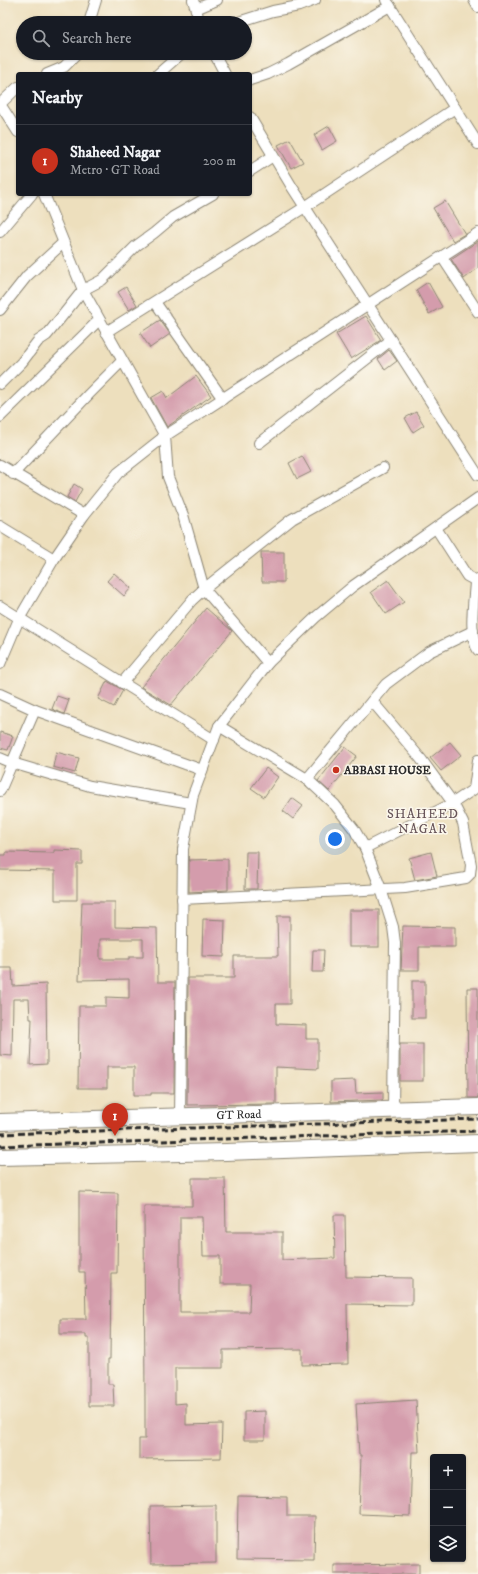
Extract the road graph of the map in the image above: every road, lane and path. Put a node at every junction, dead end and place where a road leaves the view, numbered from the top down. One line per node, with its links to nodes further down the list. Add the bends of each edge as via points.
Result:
1 (96, 0): 8 (street)
2 (217, 0): 6 (street)
3 (315, 0): 10 (street)
4 (474, 0): 7 (street)
5 (388, 3): 17 (street, via 275,71); 20 (street)
6 (195, 5): 9 (street)
7 (478, 7)
8 (91, 16)
9 (198, 16)
10 (252, 18)
11 (71, 60): 14 (street, via 64,67)
12 (174, 60): 15 (street)
13 (218, 60): 16 (street)
14 (52, 72)
15 (160, 72)
16 (224, 72)
17 (252, 79)
18 (16, 89): 19 (street)
19 (0, 104): 22 (street)
20 (455, 108): 23 (street); 29 (street)
21 (252, 120): 24 (street)
22 (16, 129)
23 (478, 144)
24 (273, 156): 25 (street); 29 (street)
25 (252, 170)
26 (30, 196): 30 (street)
27 (45, 196): 32 (street)
28 (209, 196): 34 (street, via 172,217 136,246 102,280)
29 (305, 208): 35 (street); 36 (street)
30 (0, 232)
31 (478, 233): 33 (street)
32 (63, 243): 34 (street); 37 (street, via 27,276)
33 (442, 257): 36 (street); 38 (street)
34 (83, 290): 39 (street); 43 (street, via 47,335 38,340 22,362)
35 (155, 302): 40 (street); 44 (street)
36 (369, 305): 41 (street); 44 (street)
37 (0, 310)
38 (478, 312)
39 (99, 320): 40 (street); 45 (street)
40 (106, 332): 42 (street)
41 (391, 340): 47 (street); 51 (street)
42 (122, 362): 46 (street); 50 (street)
43 (0, 384)
44 (223, 399): 46 (street)
45 (0, 417)
46 (165, 436): 53 (street, via 118,472); 58 (street, via 168,477 183,515)
47 (259, 443)
48 (0, 465): 50 (street)
49 (384, 468): 58 (street, via 292,519)
50 (13, 474): 53 (street)
51 (478, 475)
52 (478, 498): 55 (street)
53 (84, 515): 56 (street)
54 (0, 526): 56 (street)
55 (436, 528): 57 (street, via 467,576); 64 (street, via 352,586)
56 (54, 559): 60 (street)
57 (477, 581): 61 (street)
58 (204, 589): 64 (street); 65 (street)
59 (0, 606): 60 (street)
60 (19, 619): 63 (street); 65 (street)
61 (473, 631): 62 (street, via 474,644); 67 (street, via 429,652 386,684)
62 (478, 650)
63 (1, 659)
64 (268, 663): 69 (street)
65 (122, 683): 70 (street)
66 (0, 694): 68 (street)
67 (372, 701): 75 (street); 78 (street, via 422,759)
68 (35, 710): 73 (street); 74 (street)
69 (219, 726): 70 (street); 75 (street)
70 (214, 740): 74 (street)
71 (0, 758): 73 (street)
72 (478, 760): 78 (street, via 474,789)
73 (12, 763): 76 (street); 77 (street, via 90,786)
74 (202, 770): 77 (street)
75 (307, 779): 79 (street, via 335,805)
76 (0, 791)
77 (191, 803): 81 (street, via 183,849)
78 (453, 803): 79 (street); 80 (street, via 463,823 471,865 470,874 457,880)
79 (365, 848): 80 (street)
80 (381, 889): 81 (street); 83 (street, via 393,927 395,943)
81 (182, 899): 84 (street)
82 (478, 1108): 83 (highway, GT Road)
83 (393, 1110): 84 (highway, GT Road)
84 (180, 1118): 85 (highway, GT Road)
85 (0, 1122)
86 (478, 1143): 87 (highway)
87 (0, 1157)

